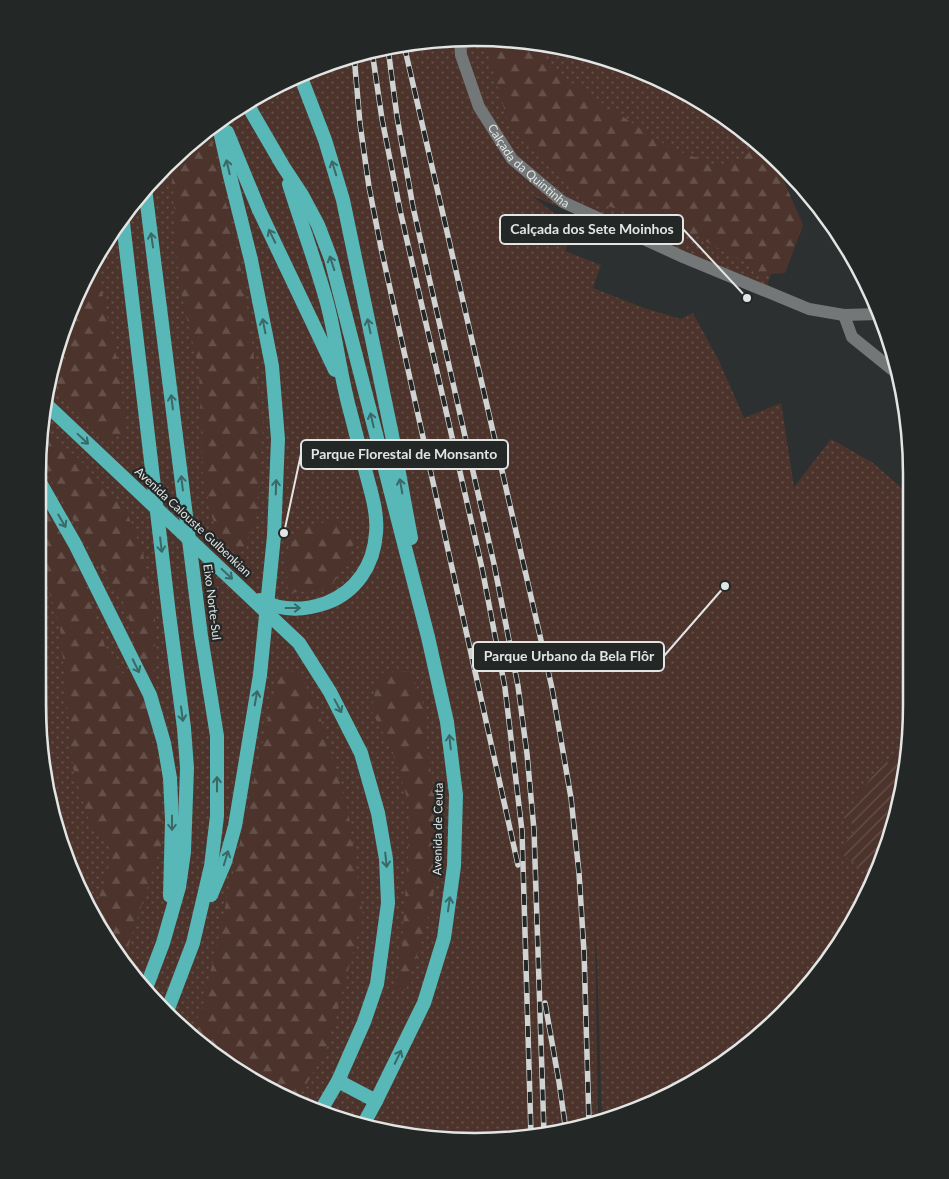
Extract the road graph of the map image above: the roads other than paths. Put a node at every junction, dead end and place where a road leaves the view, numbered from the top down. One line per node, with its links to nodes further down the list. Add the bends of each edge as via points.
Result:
1 (461, 46): 10 (street, Calçada da Quintinha, via 479,106 512,159 563,202 761,290 809,309)
2 (303, 83): 16 (highway, one-way to 2, via 392,435 343,200 325,140)
3 (250, 110): 6 (highway)
4 (225, 127): 12 (highway, one-way to 4, via 259,210)
5 (220, 131): 17 (highway, one-way to 5, via 225,862 235,826 260,675 274,536 278,439 272,366)
6 (283, 166): 12 (highway, via 327,303); 16 (highway, one-way to 6, via 331,259 318,225)
7 (147, 200): 17 (highway, Eixo Norte-Sul, one-way to 7, via 217,816 217,736 201,636)
8 (124, 229): 18 (highway, one-way to 18, via 187,768 184,852)
9 (871, 314): 10 (street, Calçada da Quintinha)
10 (844, 315): 11 (street, via 852,337)
11 (889, 367)
12 (344, 391): 15 (highway, one-way to 12, via 284,608 316,606 344,593 357,583 366,569 374,547 376,518)
13 (51, 409): 15 (highway, Avenida Calouste Gulbenkian, one-way to 15)
14 (46, 493): 18 (highway, one-way to 18, via 150,695 170,778)
15 (248, 594): 21 (highway, Avenida Calouste Gulbenkian, one-way to 21, via 299,643 313,664 361,753 378,813 386,859 388,903 377,984)
16 (428, 637): 22 (highway, Avenida de Ceuta, one-way to 16, via 424,1003 444,938 454,866 456,795 448,722)
17 (200, 919): 20 (highway, Eixo Norte-Sul)
18 (169, 921): 19 (highway)
19 (148, 981)
20 (170, 1004)
21 (338, 1081): 22 (highway); 23 (highway)
22 (376, 1101): 24 (highway, Avenida de Ceuta)
23 (325, 1105)
24 (366, 1119)

